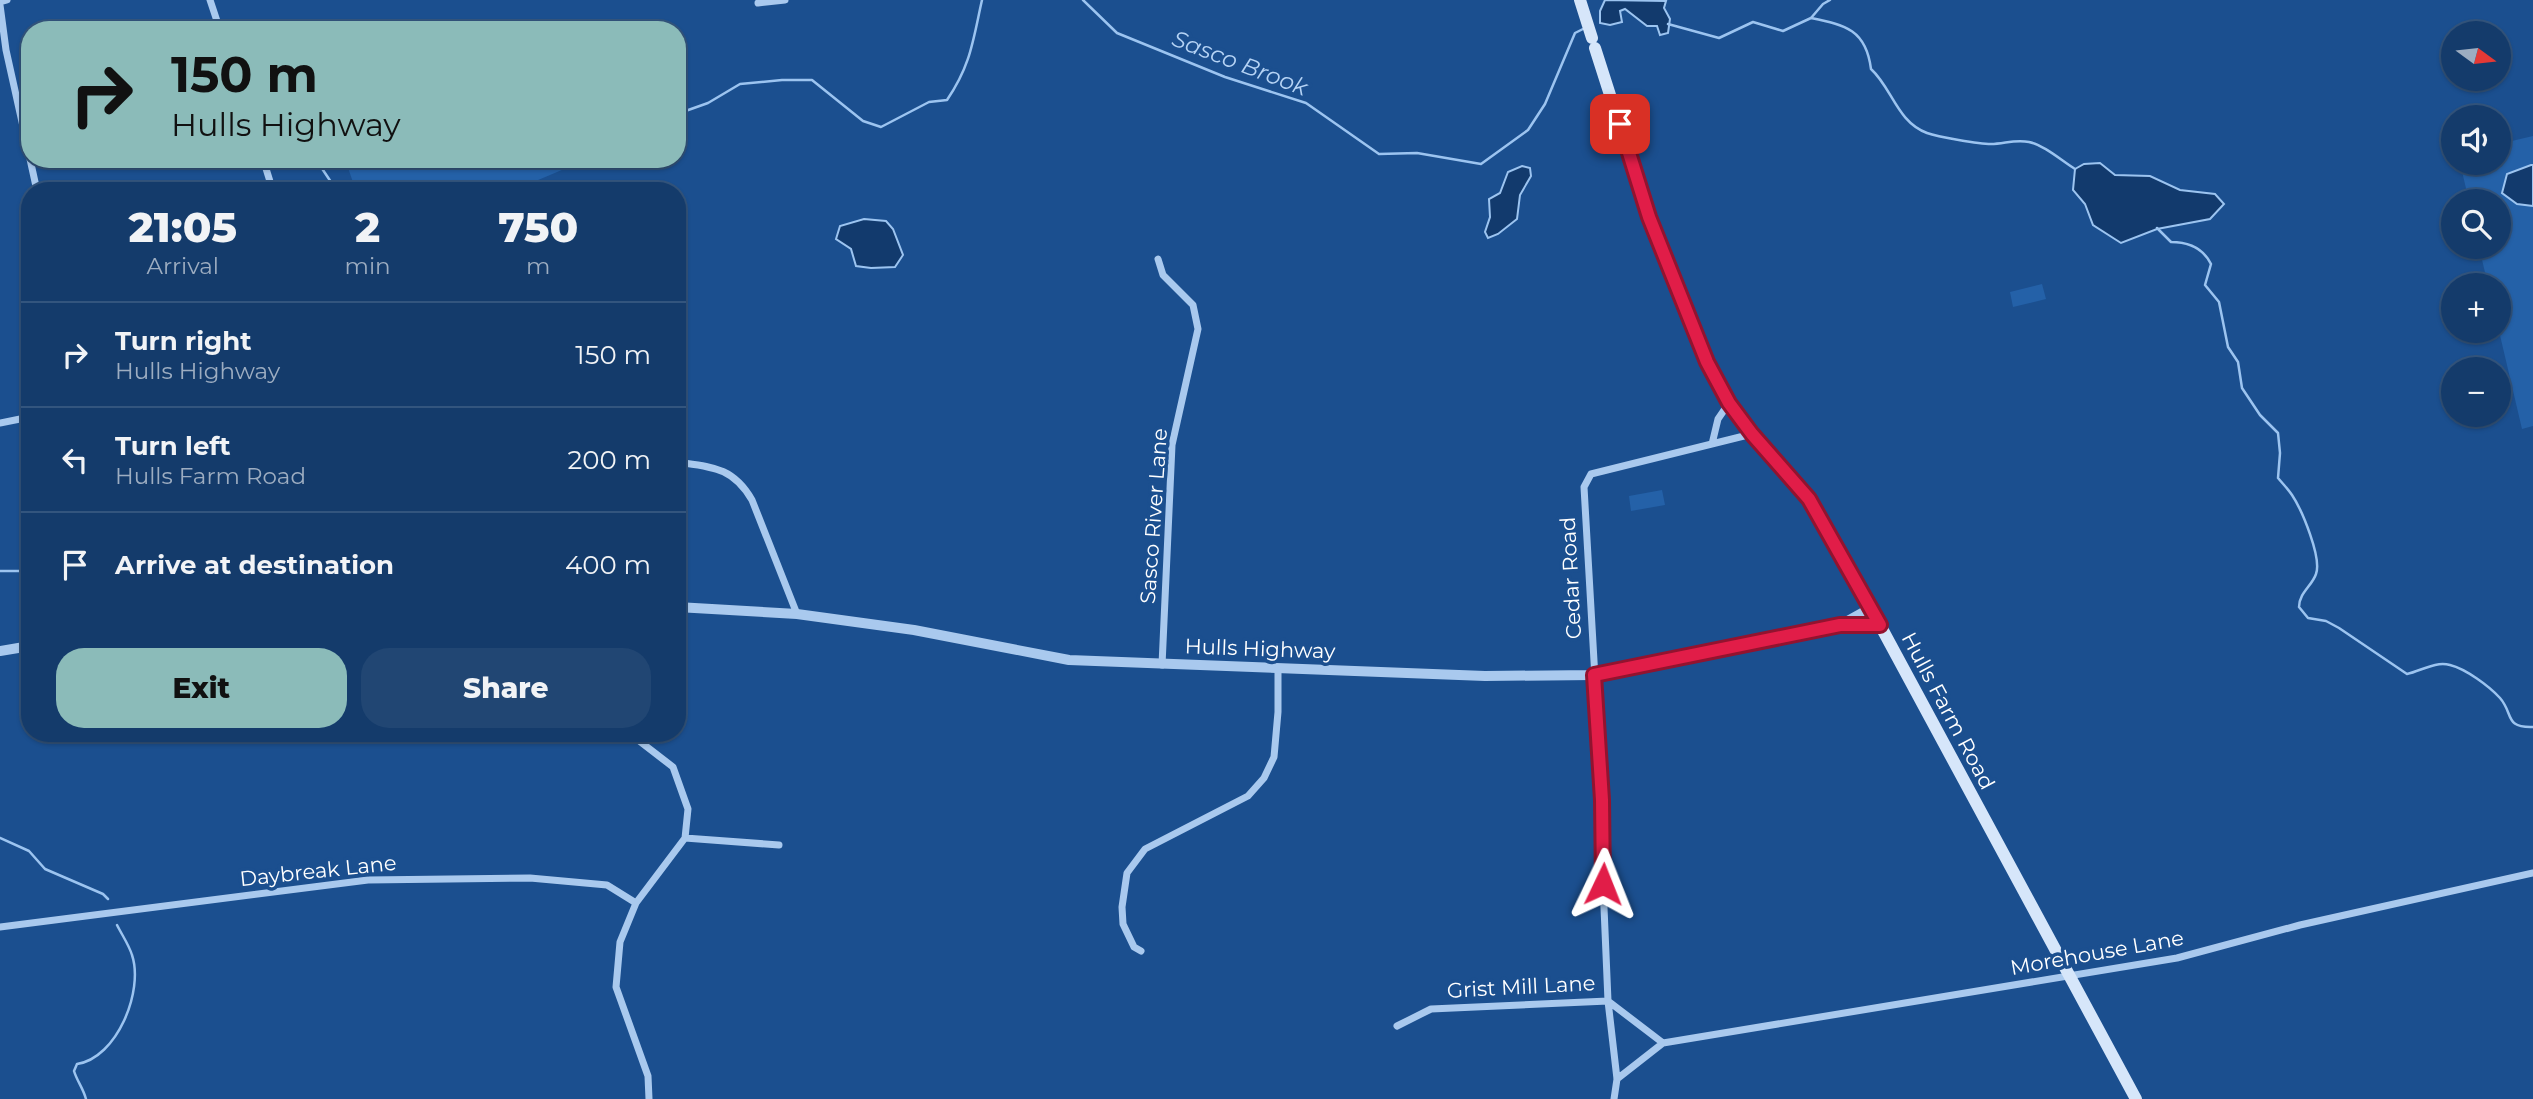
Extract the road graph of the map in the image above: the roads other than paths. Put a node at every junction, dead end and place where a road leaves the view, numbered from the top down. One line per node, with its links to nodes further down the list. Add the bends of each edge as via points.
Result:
1 (7, 0): 5 (street)
2 (210, 0): 7 (street)
3 (785, 0): 6 (street)
4 (1580, 0): 10 (main road, Hulls Farm Road, via 1649,217 1707,362)
5 (0, 4): 8 (street)
6 (758, 4)
7 (217, 21)
8 (21, 118)
9 (1158, 258): 23 (street, Sasco River Lane, via 1163,275 1193,305 1198,330 1172,445)
10 (1729, 403): 13 (main road, Hulls Farm Road); 14 (street, via 1718,419)
11 (21, 419): 12 (street)
12 (0, 423)
13 (1752, 434): 14 (street, Cedar Road); 17 (main road, Hulls Farm Road, via 1809,499)
14 (1712, 444): 25 (street, Cedar Road, via 1591,474 1584,487)
15 (686, 463): 18 (street, via 719,468 744,486)
16 (686, 608): 18 (street, Hulls Highway)
17 (1869, 609): 19 (street, Hulls Highway); 20 (main road, Hulls Farm Road)
18 (797, 614): 23 (street, Hulls Highway, via 914,630 1069,660)
19 (1840, 625): 20 (street, Hulls Highway); 25 (street, Hulls Highway)
20 (1880, 625): 33 (main road, Hulls Farm Road)
21 (21, 648): 22 (street)
22 (0, 651)
23 (1162, 665): 24 (street, Hulls Highway)
24 (1278, 670): 25 (street, Hulls Highway); 32 (street, via 1274,757 1265,778 1248,796 1145,849 1128,873 1123,924 1134,947)
25 (1594, 675): 34 (street, Cedar Road)
26 (641, 742): 27 (street, via 673,767 688,809)
27 (685, 838): 28 (street); 30 (street)
28 (779, 845)
29 (2533, 873): 33 (street, Morehouse Lane, via 2176,958)
30 (636, 902): 31 (street, Daybreak Lane, via 607,885 543,879 368,880); 38 (street, via 621,942 616,987 648,1076)
31 (0, 927)
32 (1141, 951)
33 (2071, 977): 36 (street, Morehouse Lane); 40 (main road, Hulls Farm Road)
34 (1608, 1001): 35 (street, Grist Mill Lane, via 1431,1009); 36 (street); 37 (street, Cedar Road)
35 (1397, 1026)
36 (1663, 1043): 37 (street, Morehouse Lane)
37 (1616, 1079): 39 (street, Cedar Road)
38 (649, 1099)
39 (1614, 1099)
40 (2136, 1099)

